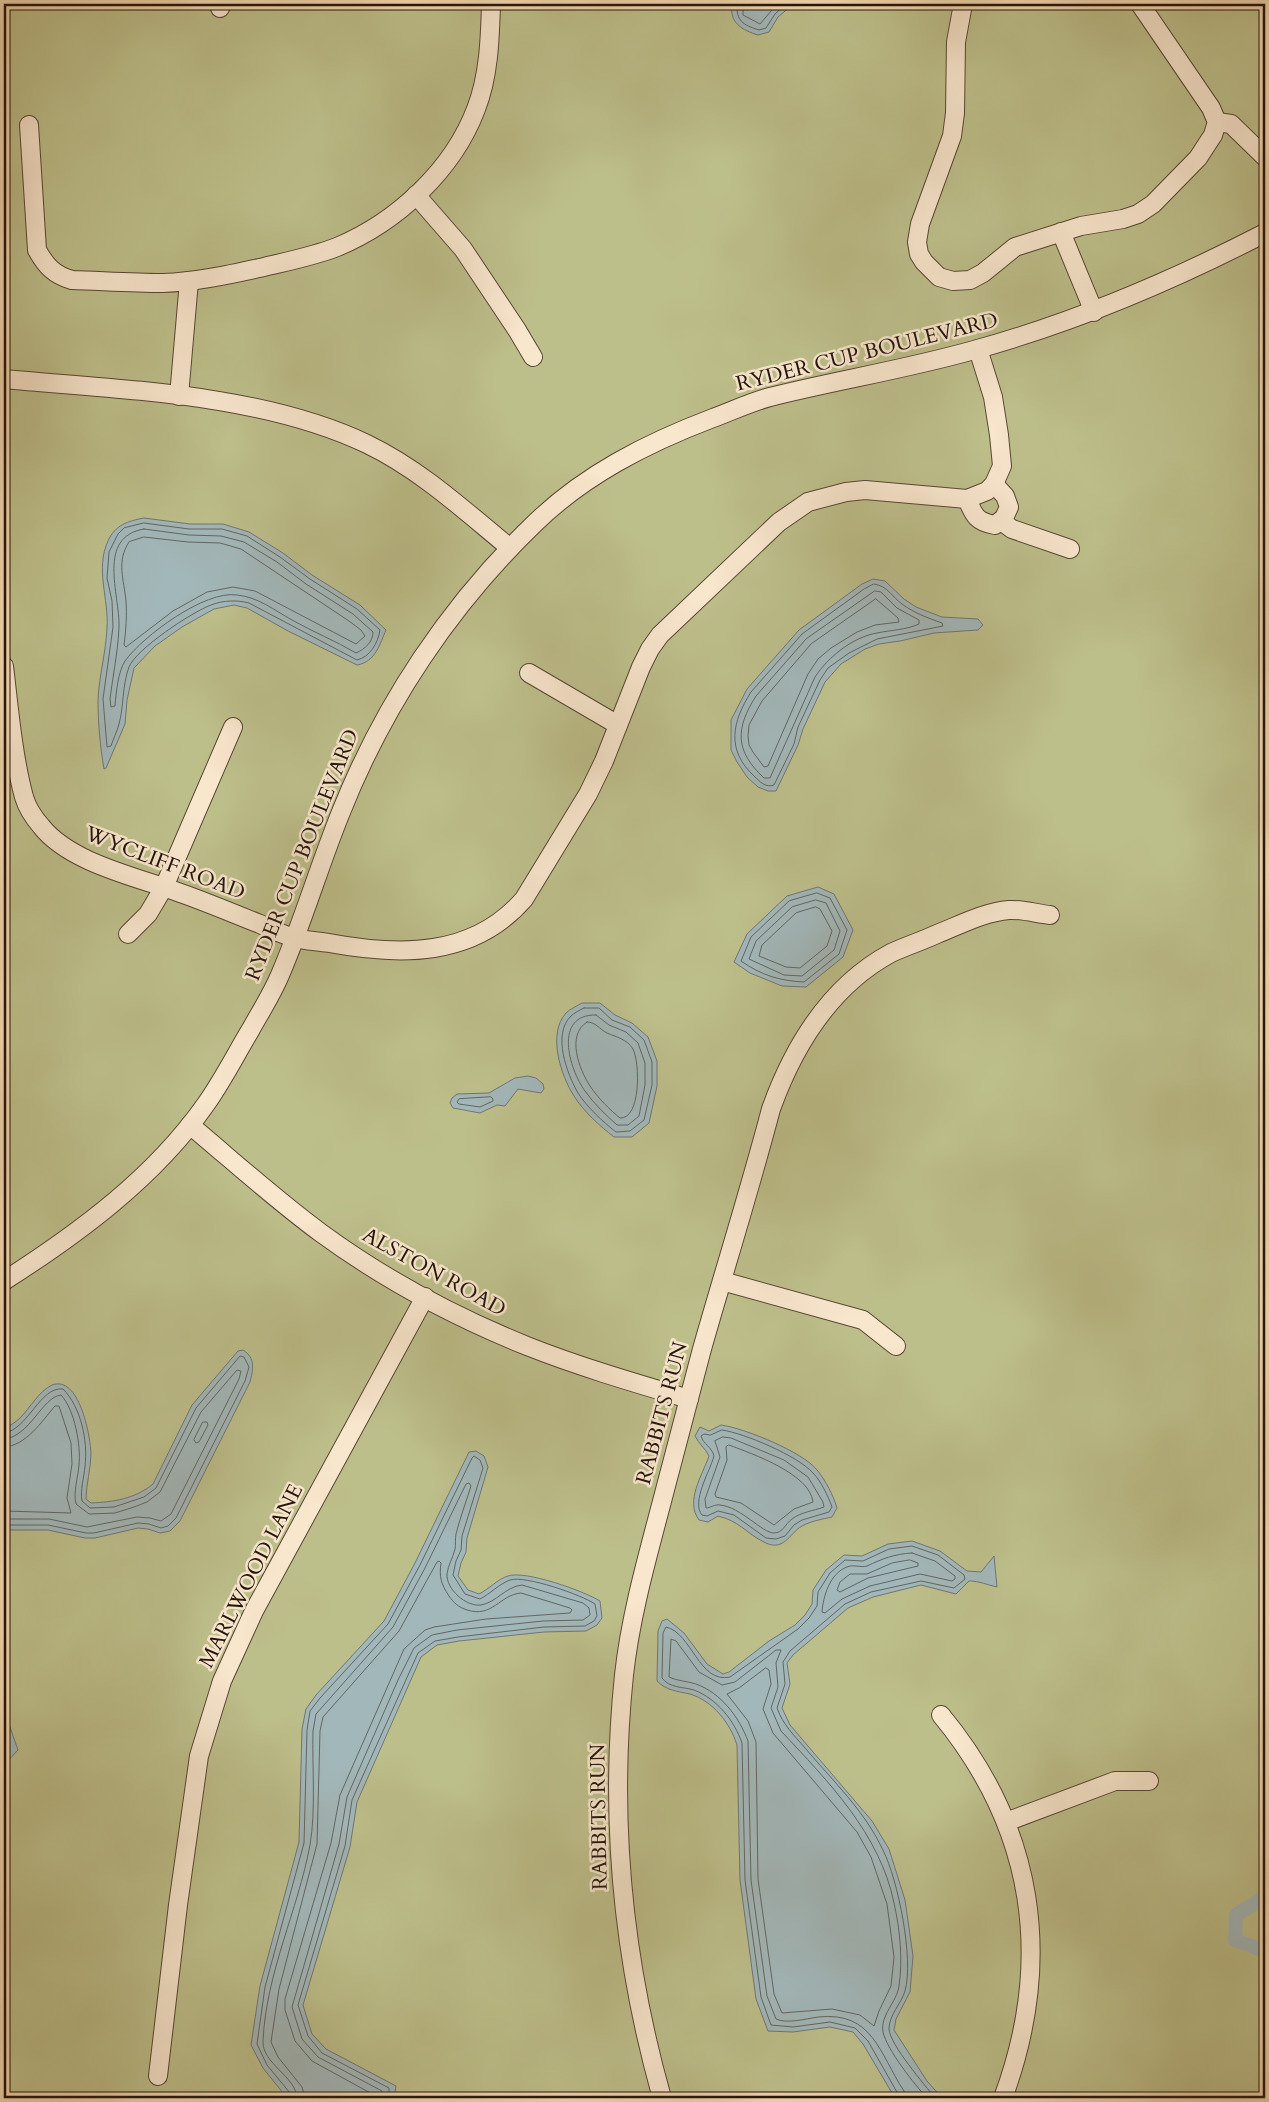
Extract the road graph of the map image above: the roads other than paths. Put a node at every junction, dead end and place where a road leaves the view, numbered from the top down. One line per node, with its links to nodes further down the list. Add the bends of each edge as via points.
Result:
1 (490, 4): 7 (street, via 489,46 477,108 447,160)
2 (963, 4): 8 (street, via 956,42 952,136 920,224 919,254 939,277 953,281 970,280 1015,247)
3 (1140, 4): 4 (street, via 1211,108)
4 (1217, 122): 6 (street, via 1232,124); 8 (street, via 1198,158 1153,204 1122,219)
5 (29, 125): 10 (street, via 34,240 46,266 72,280)
6 (1265, 157)
7 (416, 195): 10 (street, via 380,224 338,246 308,257); 13 (street, via 463,249)
8 (1061, 232): 11 (street)
9 (1265, 233): 11 (street, RYDER CUP BOULEVARD)
10 (189, 281): 15 (street)
11 (1094, 312): 12 (street, RYDER CUP BOULEVARD)
12 (978, 349): 16 (street, via 993,397 999,435 1002,466); 19 (street, RYDER CUP BOULEVARD, via 767,398 700,422 640,449 593,477 563,498)
13 (533, 357)
14 (4, 378): 15 (street)
15 (179, 396): 19 (street, via 294,416 368,444 436,486)
16 (994, 484): 17 (street, via 987,491); 18 (street, via 1010,507)
17 (967, 499): 18 (street, via 981,523 995,525); 23 (street, WYCLIFF ROAD, via 865,490 819,498 798,508 779,522 660,635 641,667)
18 (1001, 521): 20 (street, via 1012,529)
19 (510, 548): 28 (street, RYDER CUP BOULEVARD, via 446,625 389,709 341,811)
20 (1070, 549)
21 (4, 666): 25 (street, WYCLIFF ROAD, via 24,798 42,828 70,851 87,860)
22 (529, 673): 23 (street)
23 (618, 725): 28 (street, WYCLIFF ROAD, via 588,794 524,899 498,924 460,942 401,952 371,951)
24 (233, 727): 25 (street)
25 (164, 887): 27 (street, via 148,914); 28 (street, WYCLIFF ROAD)
26 (1050, 916): 31 (street, RABBITS RUN, via 1010,910 977,918 893,952 869,967 834,998 812,1025 783,1077)
27 (128, 934)
28 (295, 938): 29 (street, RYDER CUP BOULEVARD, via 278,980 219,1084)
29 (190, 1125): 30 (street, RYDER CUP BOULEVARD, via 118,1199 87,1225); 32 (street, ALSTON ROAD, via 321,1234)
30 (4, 1281)
31 (722, 1281): 33 (street, via 863,1320); 34 (street, RABBITS RUN)
32 (425, 1297): 34 (street, ALSTON ROAD, via 528,1346); 38 (street, MARLWOOD LANE, via 254,1610 215,1702 195,1776)
33 (896, 1346)
34 (689, 1399): 39 (street, RABBITS RUN, via 631,1632 617,1783 621,1880 628,1945 642,2024)
35 (941, 1715): 37 (street, via 971,1754)
36 (1149, 1781): 37 (street, via 1115,1781)
37 (1006, 1822): 40 (street, via 1024,1887 1032,1947 1020,2043)
38 (158, 2076)
39 (662, 2098)
40 (1003, 2098)

